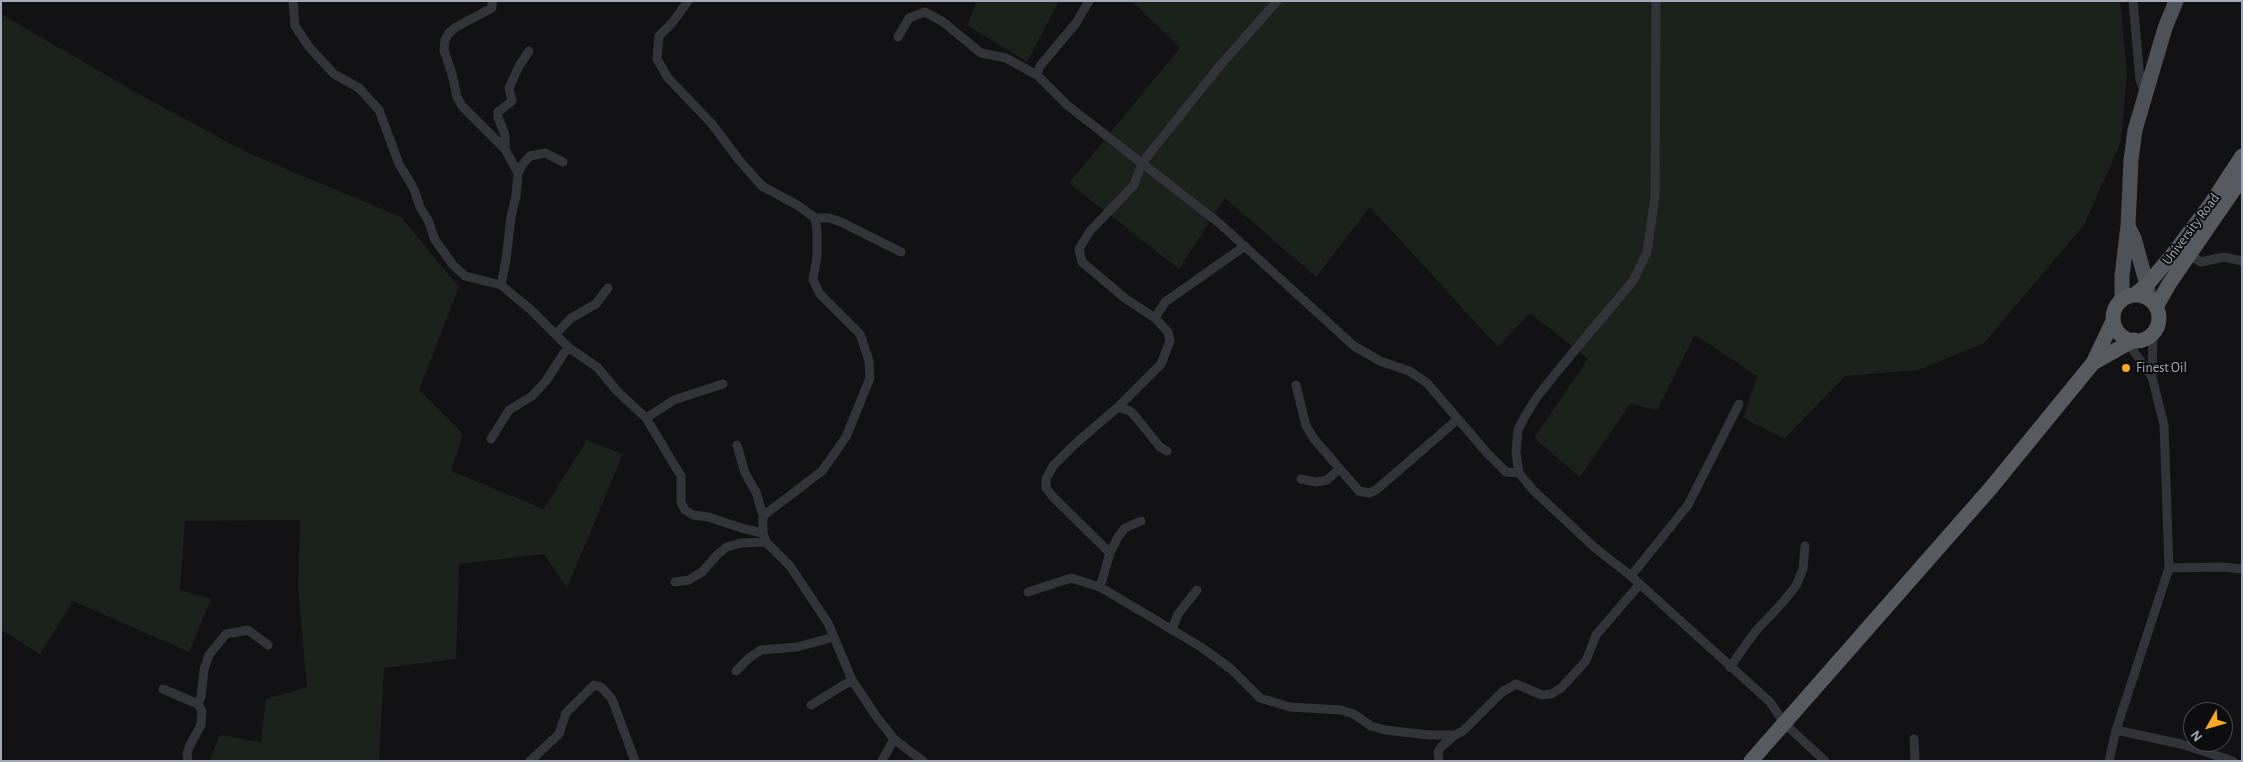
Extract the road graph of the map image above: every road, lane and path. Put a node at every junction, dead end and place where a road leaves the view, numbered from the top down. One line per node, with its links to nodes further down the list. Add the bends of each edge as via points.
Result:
1 (293, 1): 25 (street, via 295,26 309,48 334,74 359,88 379,110 399,164 414,189 435,240 453,265 465,276)
2 (492, 1): 13 (street, via 492,8 448,34 444,50 462,106)
3 (688, 1): 19 (street, via 659,36 657,59 668,78 712,124 762,186)
4 (1089, 1): 11 (street, via 1040,66)
5 (1277, 1): 16 (street)
6 (1656, 1): 47 (street, via 1656,197 1647,252 1633,281 1560,368 1524,418 1518,430 1516,453)
7 (2133, 1): 12 (street, via 2140,80)
8 (2176, 1): 12 (main road)
9 (898, 37): 11 (street, via 909,18 925,12 982,53 1006,58)
10 (529, 51): 13 (street, via 509,88 512,101 498,112 506,135)
11 (1037, 75): 16 (street, via 1066,105)
12 (2145, 93): 20 (main road, via 2131,160)
13 (505, 148): 17 (street)
14 (2242, 156): 28 (highway, University Road)
15 (563, 162): 17 (street, via 544,153 530,156)
16 (1142, 163): 21 (street); 29 (street, via 1134,185 1090,232 1079,249 1082,262 1126,299)
17 (518, 173): 25 (street)
18 (2242, 178): 23 (highway, University Road)
19 (815, 218): 22 (street, via 841,222); 49 (street, via 817,257 813,279 824,300 860,334 869,361 870,378 846,437 822,471)
20 (2128, 226): 27 (main road, via 2122,276); 28 (main road)
21 (1245, 246): 29 (street, via 1165,302); 42 (street, via 1354,346 1380,362 1409,371 1427,383)
22 (901, 252)
23 (2190, 255): 24 (street, via 2202,262 2224,257); 28 (highway, University Road, via 2169,284)
24 (2242, 261)
25 (500, 286): 32 (street)
26 (608, 288): 32 (street, via 596,304 571,318)
27 (2128, 297): 28 (highway); 30 (highway, via 2115,309)
28 (2151, 297): 31 (highway, via 2158,323)
29 (1155, 318): 40 (street, via 1168,332 1167,351 1161,364)
30 (2113, 321): 33 (highway); 35 (highway)
31 (2153, 332): 33 (highway, via 2145,339); 36 (street)
32 (556, 334): 34 (street)
33 (2128, 340): 35 (highway); 36 (street)
34 (568, 348): 41 (street, via 597,367 616,391); 43 (street, via 532,396 509,410)
35 (2093, 363): 71 (highway, via 1983,496)
36 (2152, 377): 54 (street, via 2164,424)
37 (723, 384): 41 (street, via 674,400)
38 (1296, 385): 46 (street, via 1306,426)
39 (1739, 404): 56 (street, via 1688,505)
40 (1118, 407): 45 (street, via 1130,411); 53 (street, via 1053,466 1046,479 1046,488 1053,498)
41 (646, 418): 51 (street, via 681,476 681,502 685,510)
42 (1458, 418): 46 (street, via 1376,490 1369,493 1359,491); 47 (street, via 1506,472)
43 (491, 439)
44 (736, 445): 49 (street)
45 (1167, 451)
46 (1339, 469): 48 (street, via 1327,480)
47 (1519, 473): 56 (street, via 1594,547)
48 (1301, 479)
49 (763, 516): 51 (street)
50 (1141, 520): 53 (street, via 1124,528)
51 (764, 537): 57 (street, via 727,547 695,576); 63 (street, via 790,566)
52 (1805, 546): 65 (street, via 1803,569 1796,586 1754,632)
53 (1110, 553): 59 (street)
54 (2169, 568): 55 (street); 72 (street)
55 (2242, 569)
56 (1631, 576): 58 (street)
57 (676, 582)
58 (1639, 586): 65 (street); 73 (street, via 1596,635 1586,661 1561,688 1542,695 1516,684 1502,692)
59 (1100, 587): 61 (street, via 1071,578); 62 (street)
60 (1197, 590): 62 (street, via 1178,614)
61 (1028, 592)
62 (1172, 630): 73 (street, via 1231,669 1260,698 1290,707 1341,710 1385,730)
63 (834, 637): 66 (street, via 797,647 761,650); 67 (street)
64 (268, 645): 69 (street, via 248,630 226,634 209,655)
65 (1730, 667): 71 (street, via 1770,702)
66 (736, 671)
67 (852, 680): 70 (street); 74 (street)
68 (163, 690): 69 (street)
69 (198, 704): 76 (street, via 202,711 201,725 187,753)
70 (811, 705)
71 (1784, 723): 82 (highway); 83 (street)
72 (2116, 730): 85 (street); 86 (street, via 2181,744)
73 (1455, 735): 81 (street, via 1441,747)
74 (894, 739): 79 (street); 80 (street)
75 (1914, 739): 84 (street)
76 (188, 761)
77 (530, 761): 78 (street, via 559,734 566,713 594,685 601,687 612,699)
78 (635, 761)
79 (882, 761)
80 (923, 761)
81 (1439, 761)
82 (1751, 761)
83 (1825, 761)
84 (1916, 761)
85 (2109, 761)
86 (2233, 761)

